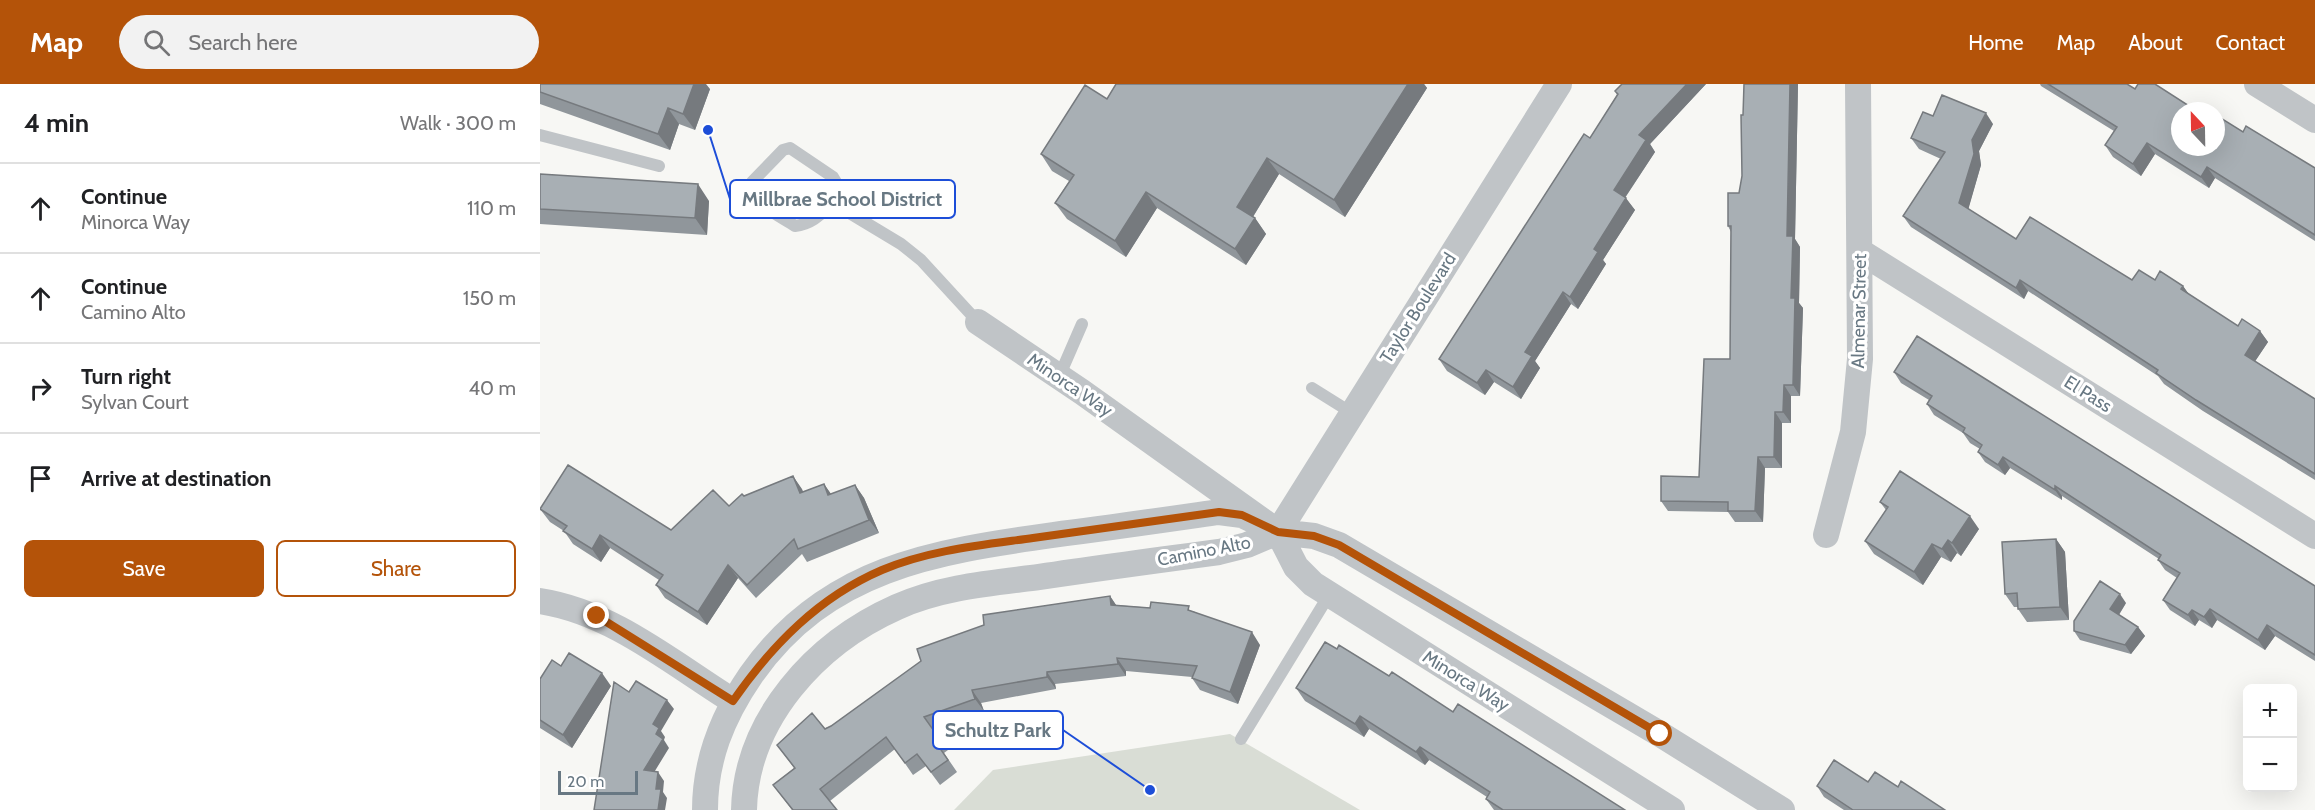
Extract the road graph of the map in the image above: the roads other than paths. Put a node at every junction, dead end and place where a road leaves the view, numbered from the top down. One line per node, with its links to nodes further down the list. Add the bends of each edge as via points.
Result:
1 (1559, 84): 13 (street, Taylor Boulevard)
2 (1858, 84): 8 (street, Almenar Street)
3 (2257, 84): 4 (street)
4 (2315, 120)
5 (540, 135): 6 (lane)
6 (659, 166)
7 (833, 203): 7 (lane, via 837,187 833,177 794,149 783,150 752,182 758,200 795,226 812,222); 9 (lane, via 901,243)
8 (1861, 252): 15 (street, Almenar Street, via 1860,359 1853,432); 16 (street, El Pass)
9 (978, 322): 11 (street, Minorca Way)
10 (1082, 324): 11 (lane)
11 (1059, 377): 14 (street, Minorca Way)
12 (1312, 388): 13 (lane)
13 (1352, 413): 14 (street, Taylor Boulevard)
14 (1278, 532): 17 (street, Minorca Way, via 1296,567); 19 (street, Camino Alto, via 1242,515 1219,512 924,556 882,570 841,592 799,622 761,661); 22 (street, Camino Alto, via 1219,552 975,586 898,606 862,625 825,652 791,687 767,720 752,756); 24 (street, Minorca Way, via 1314,536 1339,545)
15 (1826, 535)
16 (2315, 536)
17 (1329, 595): 20 (lane); 23 (street, Minorca Way)
18 (540, 601): 19 (street, via 568,605 597,616)
19 (733, 701): 21 (street, Camino Alto, via 714,744 705,780)
20 (1241, 739)
21 (705, 810)
22 (744, 810)
23 (1672, 810)
24 (1782, 810)

